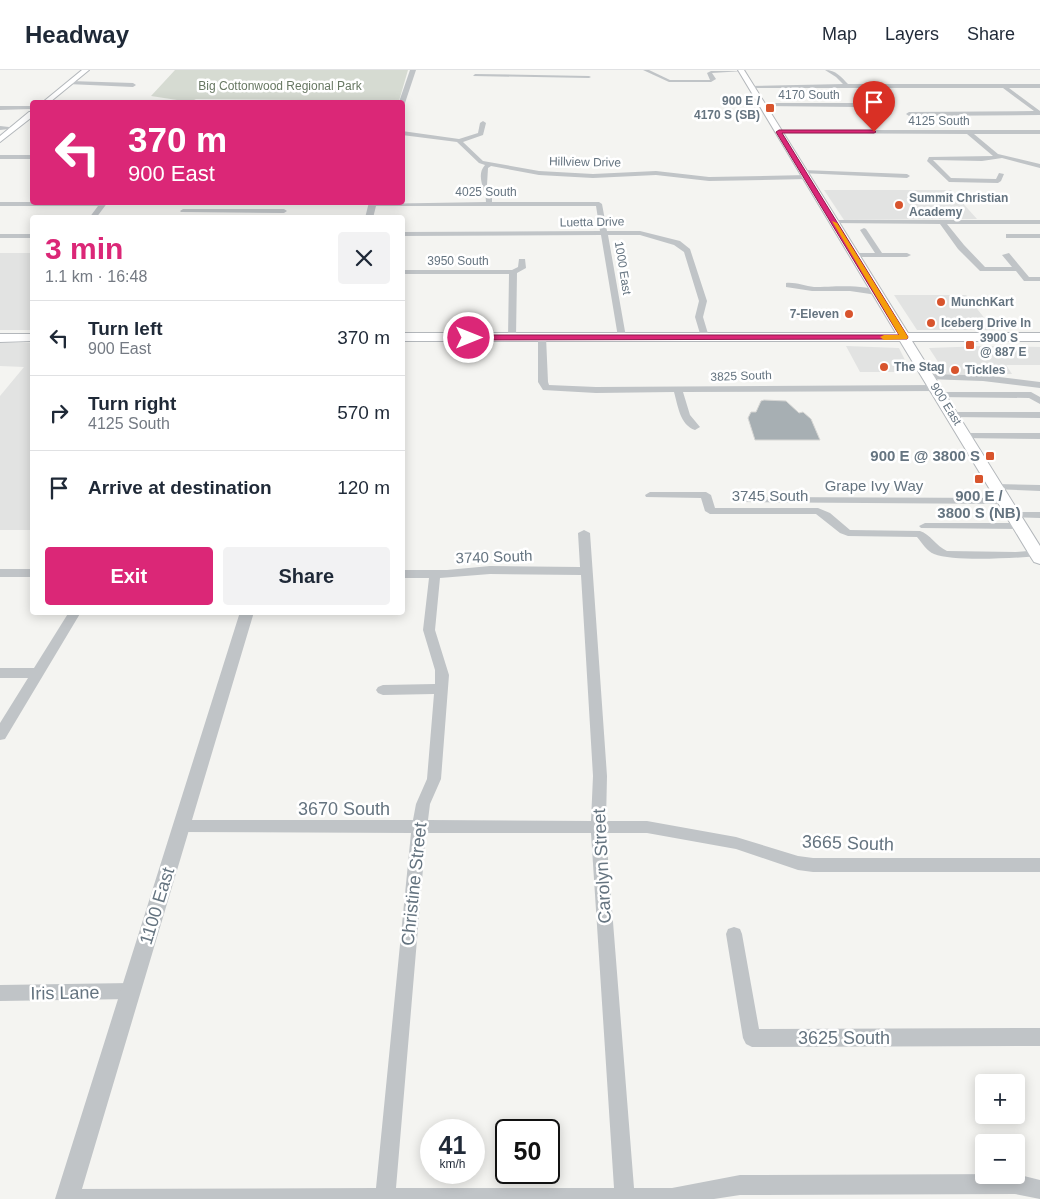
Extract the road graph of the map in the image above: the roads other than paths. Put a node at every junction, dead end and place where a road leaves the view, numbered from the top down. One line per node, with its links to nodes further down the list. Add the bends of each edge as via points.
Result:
1 (86, 70): 11 (main road)
2 (413, 70): 18 (street)
3 (645, 70): 5 (street, via 672,81 711,81 714,79 709,72)
4 (844, 70): 7 (street)
5 (725, 71): 6 (street)
6 (742, 71): 13 (main road, 900 East)
7 (829, 71): 14 (street)
8 (476, 73): 9 (street); 10 (street)
9 (589, 77)
10 (475, 82)
11 (70, 83): 12 (street); 17 (main road)
12 (133, 84)
13 (751, 86): 14 (street); 19 (main road, 900 East)
14 (847, 86): 15 (street)
15 (1004, 86): 16 (street); 25 (street)
16 (1040, 86)
17 (49, 100)
18 (403, 100)
19 (762, 105): 20 (street, 4170 South); 31 (main road, 900 East)
20 (832, 105): 21 (street, 4170 South); 24 (street)
21 (856, 105)
22 (0, 108): 23 (street)
23 (30, 108)
24 (836, 110)
25 (1040, 113): 26 (street)
26 (909, 114)
27 (28, 120): 30 (main road)
28 (483, 123): 36 (street, via 482,134)
29 (0, 128): 30 (street)
30 (15, 128): 35 (main road)
31 (779, 132): 32 (street, 4125 South); 43 (main road, 900 East)
32 (968, 132): 33 (street, 4125 South); 39 (street)
33 (1040, 132)
34 (405, 133): 36 (street)
35 (0, 140)
36 (459, 141): 40 (street, Hillview Drive, via 478,159)
37 (0, 157): 38 (street)
38 (30, 157)
39 (1000, 157): 41 (street); 42 (street, via 929,160 949,180 998,181)
40 (489, 164): 43 (street, Hillview Drive, via 529,172 584,176 650,172 704,179); 48 (street, via 485,168 484,185 489,193)
41 (1040, 166)
42 (1001, 174)
43 (805, 175): 44 (street, Hillview Drive, via 868,173); 54 (main road, 900 East)
44 (907, 176)
45 (405, 203): 48 (street, 4025 South)
46 (0, 204): 47 (street)
47 (30, 204)
48 (489, 204): 49 (street, 4025 South)
49 (599, 204): 58 (street, 1000 East)
50 (102, 205): 53 (street)
51 (183, 211): 52 (street)
52 (283, 214)
53 (94, 215)
54 (834, 222): 56 (street); 64 (main road, 900 East)
55 (1040, 222): 56 (street)
56 (944, 224): 57 (street); 65 (street, via 864,230); 69 (street, via 961,248 983,269)
57 (970, 227)
58 (605, 232): 59 (street, Luetta Drive); 81 (street, 1000 East); 82 (street, Luetta Drive, via 640,233 677,243 687,251 703,301 699,317)
59 (405, 234)
60 (0, 236): 61 (street)
61 (30, 236)
62 (1009, 236): 63 (street)
63 (1040, 236)
64 (854, 255): 65 (street); 74 (main road, 900 East)
65 (880, 255): 66 (street)
66 (907, 255)
67 (1006, 255): 69 (street)
68 (522, 261): 71 (street, via 522,268)
69 (1018, 269): 72 (street, via 1027,279)
70 (405, 272): 71 (street, 3950 South)
71 (513, 272): 79 (street)
72 (1040, 279)
73 (789, 285): 74 (street)
74 (877, 293): 75 (main road, 900 East)
75 (904, 337): 82 (main road); 83 (main road); 85 (main road, 900 East)
76 (0, 338): 77 (main road)
77 (30, 338)
78 (405, 338): 79 (main road)
79 (512, 338): 80 (main road)
80 (542, 338): 81 (main road); 86 (street, 3825 South, via 543,382 546,388)
81 (622, 338): 82 (main road)
82 (705, 338)
83 (1040, 338)
84 (1040, 385): 85 (street, via 983,378)
85 (935, 387): 86 (street, 3825 South); 87 (street, via 1031,395); 88 (main road, 900 East)
86 (678, 390): 90 (street, via 684,416)
87 (1040, 401)
88 (953, 415): 89 (street); 91 (main road, 900 East)
89 (1040, 415)
90 (695, 427)
91 (965, 436): 92 (street); 93 (main road, 900 East)
92 (1040, 436)
93 (996, 487): 94 (street); 97 (main road, 900 East)
94 (1040, 488)
95 (650, 495): 102 (street, 3745 South, via 706,496 710,510 818,511 848,533 920,534 942,554)
96 (744, 500): 97 (street, Grape Ivy Way)
97 (1005, 501): 99 (main road, 900 East)
98 (1040, 515): 99 (street)
99 (1016, 521): 100 (street); 102 (main road, 900 East)
100 (924, 526)
101 (584, 533): 103 (street, Carolyn Street)
102 (1039, 555)
103 (586, 571): 107 (street, 3740 South, via 490,570); 116 (street, Carolyn Street, via 600,776)
104 (0, 573): 105 (street)
105 (30, 573)
106 (405, 574): 107 (street, 3740 South)
107 (435, 574): 112 (street, Christine Street, via 429,623 430,637 440,665)
108 (73, 615): 111 (street)
109 (246, 615): 115 (street, 1100 East)
110 (0, 673): 111 (street)
111 (36, 673): 114 (street)
112 (441, 689): 113 (street); 117 (street, Christine Street, via 434,780 423,804)
113 (383, 690)
114 (0, 735)
115 (181, 826): 117 (street, 3670 South); 120 (street, 1100 East)
116 (598, 827): 117 (street, 3670 South); 118 (street, 3665 South, via 667,830 736,843 813,865); 124 (street, Carolyn Street)
117 (419, 828): 126 (street, Christine Street)
118 (1040, 865)
119 (734, 934): 122 (street, 3625 South, via 752,1038)
120 (131, 991): 121 (street, Iris Lane); 125 (street, 1100 East)
121 (0, 994)
122 (1040, 1037)
123 (1040, 1190): 124 (street, via 1015,1184 740,1185 713,1188 682,1197)
124 (625, 1198): 126 (street)
125 (67, 1199): 126 (street)
126 (385, 1199)

